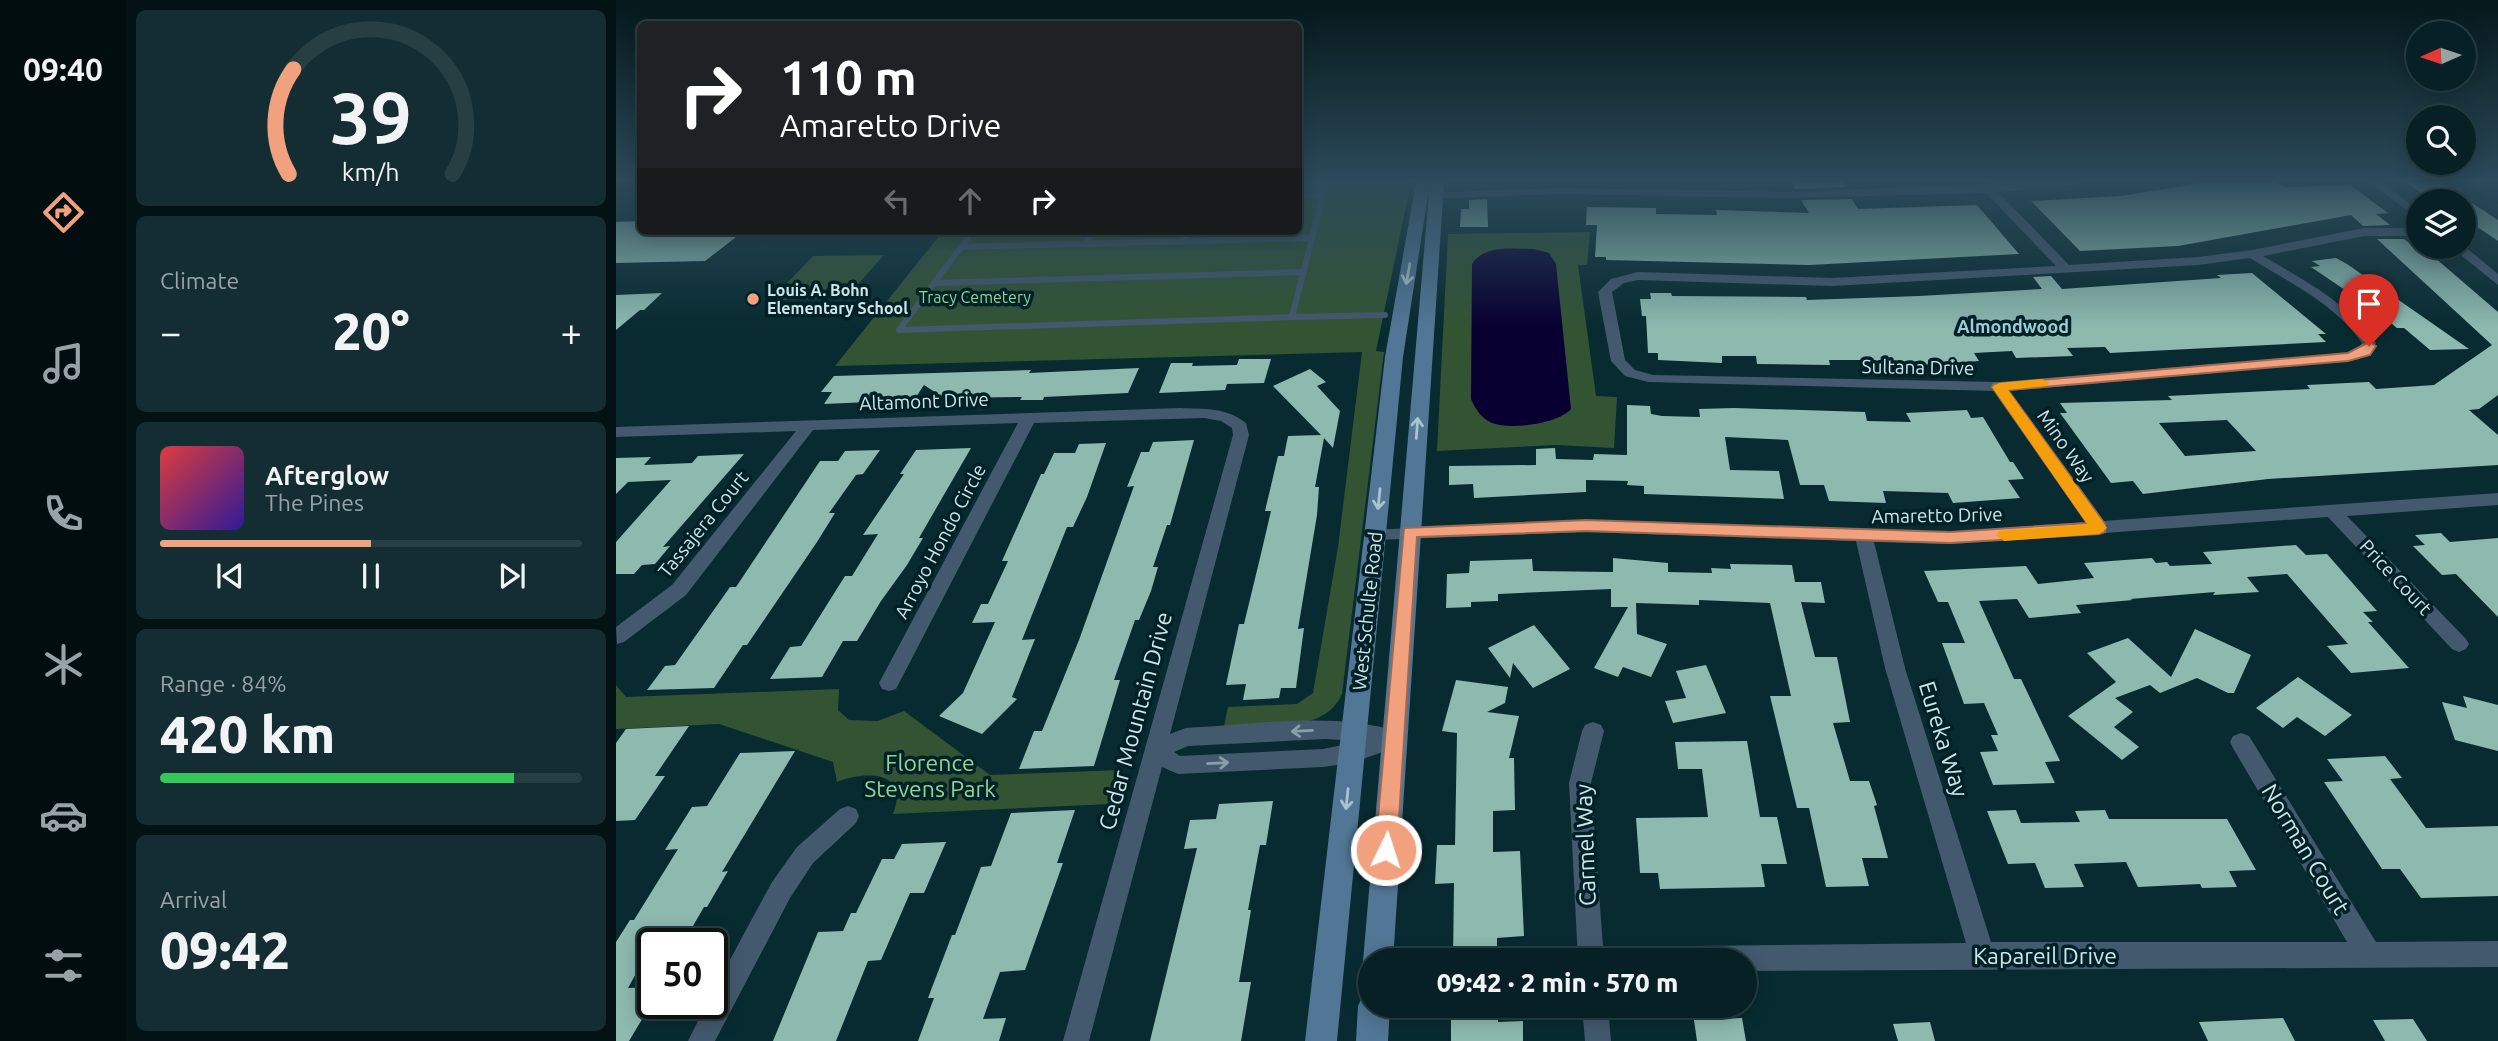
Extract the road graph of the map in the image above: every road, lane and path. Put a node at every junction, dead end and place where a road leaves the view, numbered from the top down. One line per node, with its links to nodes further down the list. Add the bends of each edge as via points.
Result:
1 (1314, 231): 9 (lane)
2 (1420, 231): 30 (main road, West Schulte Road, one-way to 30, via 1394,357)
3 (1427, 231): 29 (main road, West Schulte Road, one-way to 3)
4 (2029, 231): 15 (street)
5 (2406, 232): 13 (street, via 2364,232)
6 (970, 235): 12 (lane)
7 (1091, 235): 11 (lane)
8 (1187, 235): 10 (lane)
9 (1312, 238): 10 (lane); 16 (lane)
10 (1184, 241): 11 (lane)
11 (1085, 244): 12 (lane)
12 (961, 247): 18 (lane)
13 (2252, 254): 15 (street); 21 (street, Sultana Drive, via 2334,306 2361,329 2369,346 2365,352)
14 (2471, 259): 17 (street)
15 (2066, 269): 21 (street, Sultana Drive, via 1832,282 1649,276 1621,279 1605,292 1618,361 1630,373 1653,379)
16 (1304, 272): 18 (lane); 20 (lane)
17 (2498, 281)
18 (934, 283): 20 (lane, via 899,330)
19 (1385, 315): 20 (lane)
20 (1292, 317)
21 (1999, 387): 28 (street, Mino Way)
22 (1029, 418): 23 (street, Altamont Drive, via 1180,414); 24 (street, Altamont Drive); 34 (street, Arroyo Hondo Circle)
23 (1232, 418): 39 (street, Cedar Mountain Drive, via 1241,426 1241,435)
24 (809, 425): 25 (street, Altamont Drive); 32 (street, Tassajera Court, via 679,590)
25 (616, 432)
26 (2498, 499): 27 (street, Amaretto Drive)
27 (2332, 510): 28 (street, Amaretto Drive); 33 (street, Price Court)
28 (2099, 528): 31 (street, Amaretto Drive, via 1975,537)
29 (1409, 532): 30 (street, Amaretto Drive); 31 (street, Amaretto Drive, via 1586,526); 36 (main road, West Schulte Road)
30 (1376, 534): 37 (main road, West Schulte Road)
31 (1864, 536): 44 (street, Eureka Way, via 1895,668)
32 (617, 637)
33 (2459, 644)
34 (889, 683)
35 (1593, 731): 42 (street, Carmel Way, via 1580,783)
36 (1394, 739): 37 (street); 41 (main road, West Schulte Road)
37 (1353, 742): 39 (street, via 1178,765); 51 (main road, West Schulte Road, one-way to 51)
38 (2241, 742): 45 (street, Norman Court)
39 (1153, 752): 50 (street, Cedar Mountain Drive)
40 (848, 816): 49 (street, via 805,855 781,890)
41 (1379, 948)
42 (1590, 948)
43 (2498, 954): 45 (street, Kapareil Drive)
44 (1982, 955): 45 (street, Kapareil Drive); 46 (street, Kapareil Drive)
45 (2370, 956)
46 (1757, 958)
47 (1373, 1018): 52 (main road)
48 (1596, 1018): 53 (street)
49 (701, 1041)
50 (1076, 1041)
51 (1321, 1041)
52 (1372, 1041)
53 (1598, 1041)

